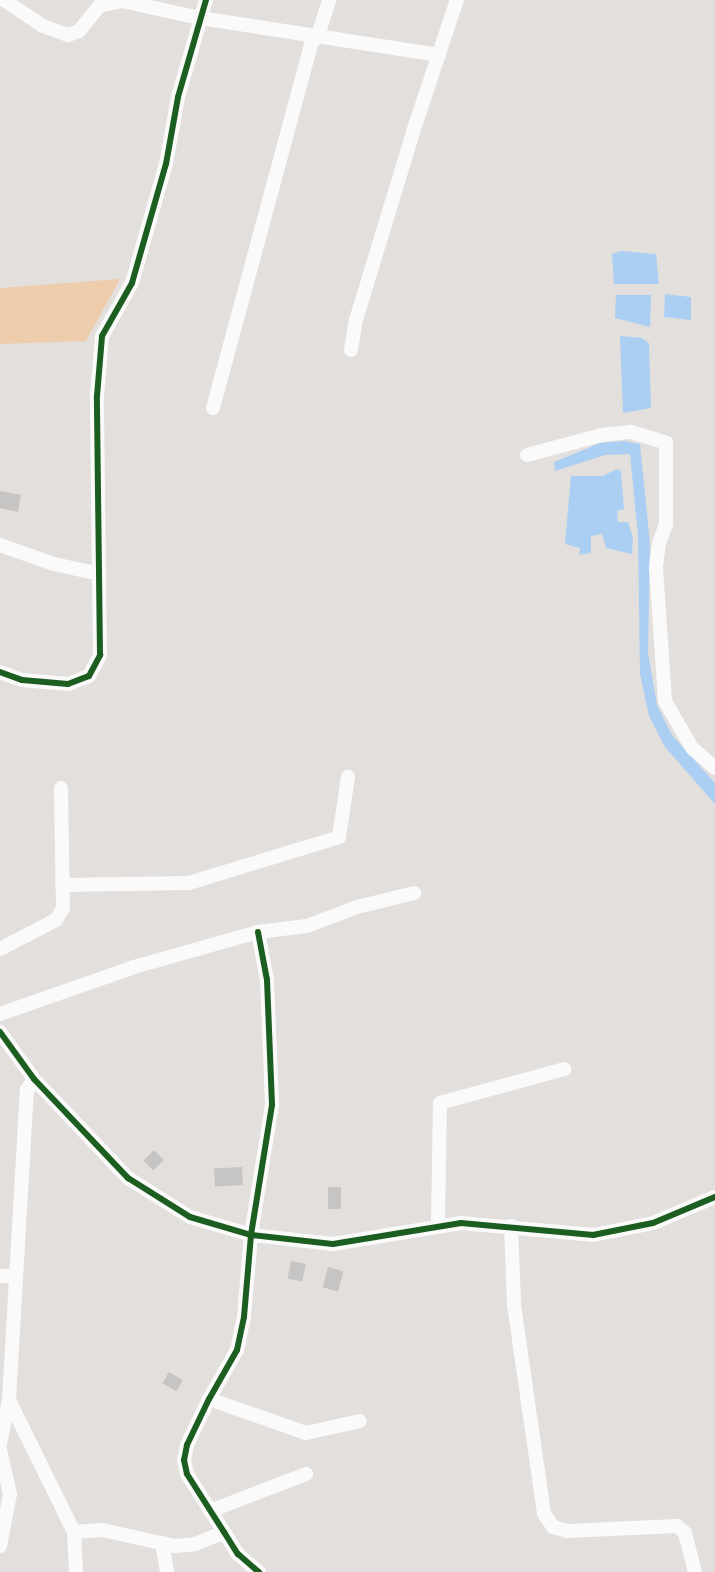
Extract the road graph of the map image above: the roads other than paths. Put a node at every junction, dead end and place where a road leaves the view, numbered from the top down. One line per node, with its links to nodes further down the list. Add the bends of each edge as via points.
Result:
1 (4, 0): 5 (street, via 43,26 68,35 79,30 99,6 114,0)
2 (206, 0): 5 (street)
3 (329, 0): 6 (street)
4 (457, 0): 7 (street)
5 (200, 18): 6 (street); 12 (street, via 178,96 166,164 134,275 102,336 97,396)
6 (315, 37): 7 (street); 9 (street)
7 (439, 55): 8 (street, via 356,320)
8 (351, 350)
9 (213, 408)
10 (528, 455): 14 (street, via 601,435 631,432 666,443 666,524 659,543 656,568 665,701 692,748)
11 (0, 545): 12 (street, via 54,564)
12 (99, 574): 13 (street, via 100,655 88,676 68,684 22,680)
13 (0, 672)
14 (715, 768)
15 (348, 777): 17 (street, via 339,837 189,883)
16 (61, 788): 17 (street)
17 (62, 885): 20 (street, via 63,908 56,920)
18 (414, 893): 19 (street, via 357,907 307,926)
19 (258, 932): 21 (street, via 134,967); 28 (street, via 267,980 272,1105)
20 (0, 949)
21 (0, 1014)
22 (0, 1032): 24 (street)
23 (564, 1069): 26 (street, via 440,1103)
24 (34, 1079): 28 (street, via 87,1139 134,1182 190,1216); 30 (street, via 27,1090)
25 (715, 1197): 27 (street, via 653,1223 593,1235)
26 (438, 1225): 27 (street); 28 (street, via 333,1244)
27 (511, 1226): 45 (street, via 514,1305 544,1514 552,1527 567,1531 677,1526 685,1533)
28 (251, 1235): 31 (street, via 244,1317 237,1350)
29 (0, 1276): 30 (street)
30 (15, 1276): 32 (street)
31 (209, 1399): 33 (street, via 306,1434); 37 (street, via 187,1445 184,1460 188,1474)
32 (4, 1402): 34 (street); 38 (street)
33 (360, 1421)
34 (0, 1444)
35 (0, 1450): 41 (street, via 10,1494)
36 (306, 1474): 37 (street)
37 (210, 1511): 39 (street)
38 (74, 1532): 40 (street, via 102,1530); 42 (street)
39 (224, 1532): 40 (street, via 194,1544); 44 (street, via 238,1554)
40 (162, 1543): 43 (street)
41 (0, 1546)
42 (76, 1572)
43 (167, 1572)
44 (259, 1572)
45 (695, 1572)

